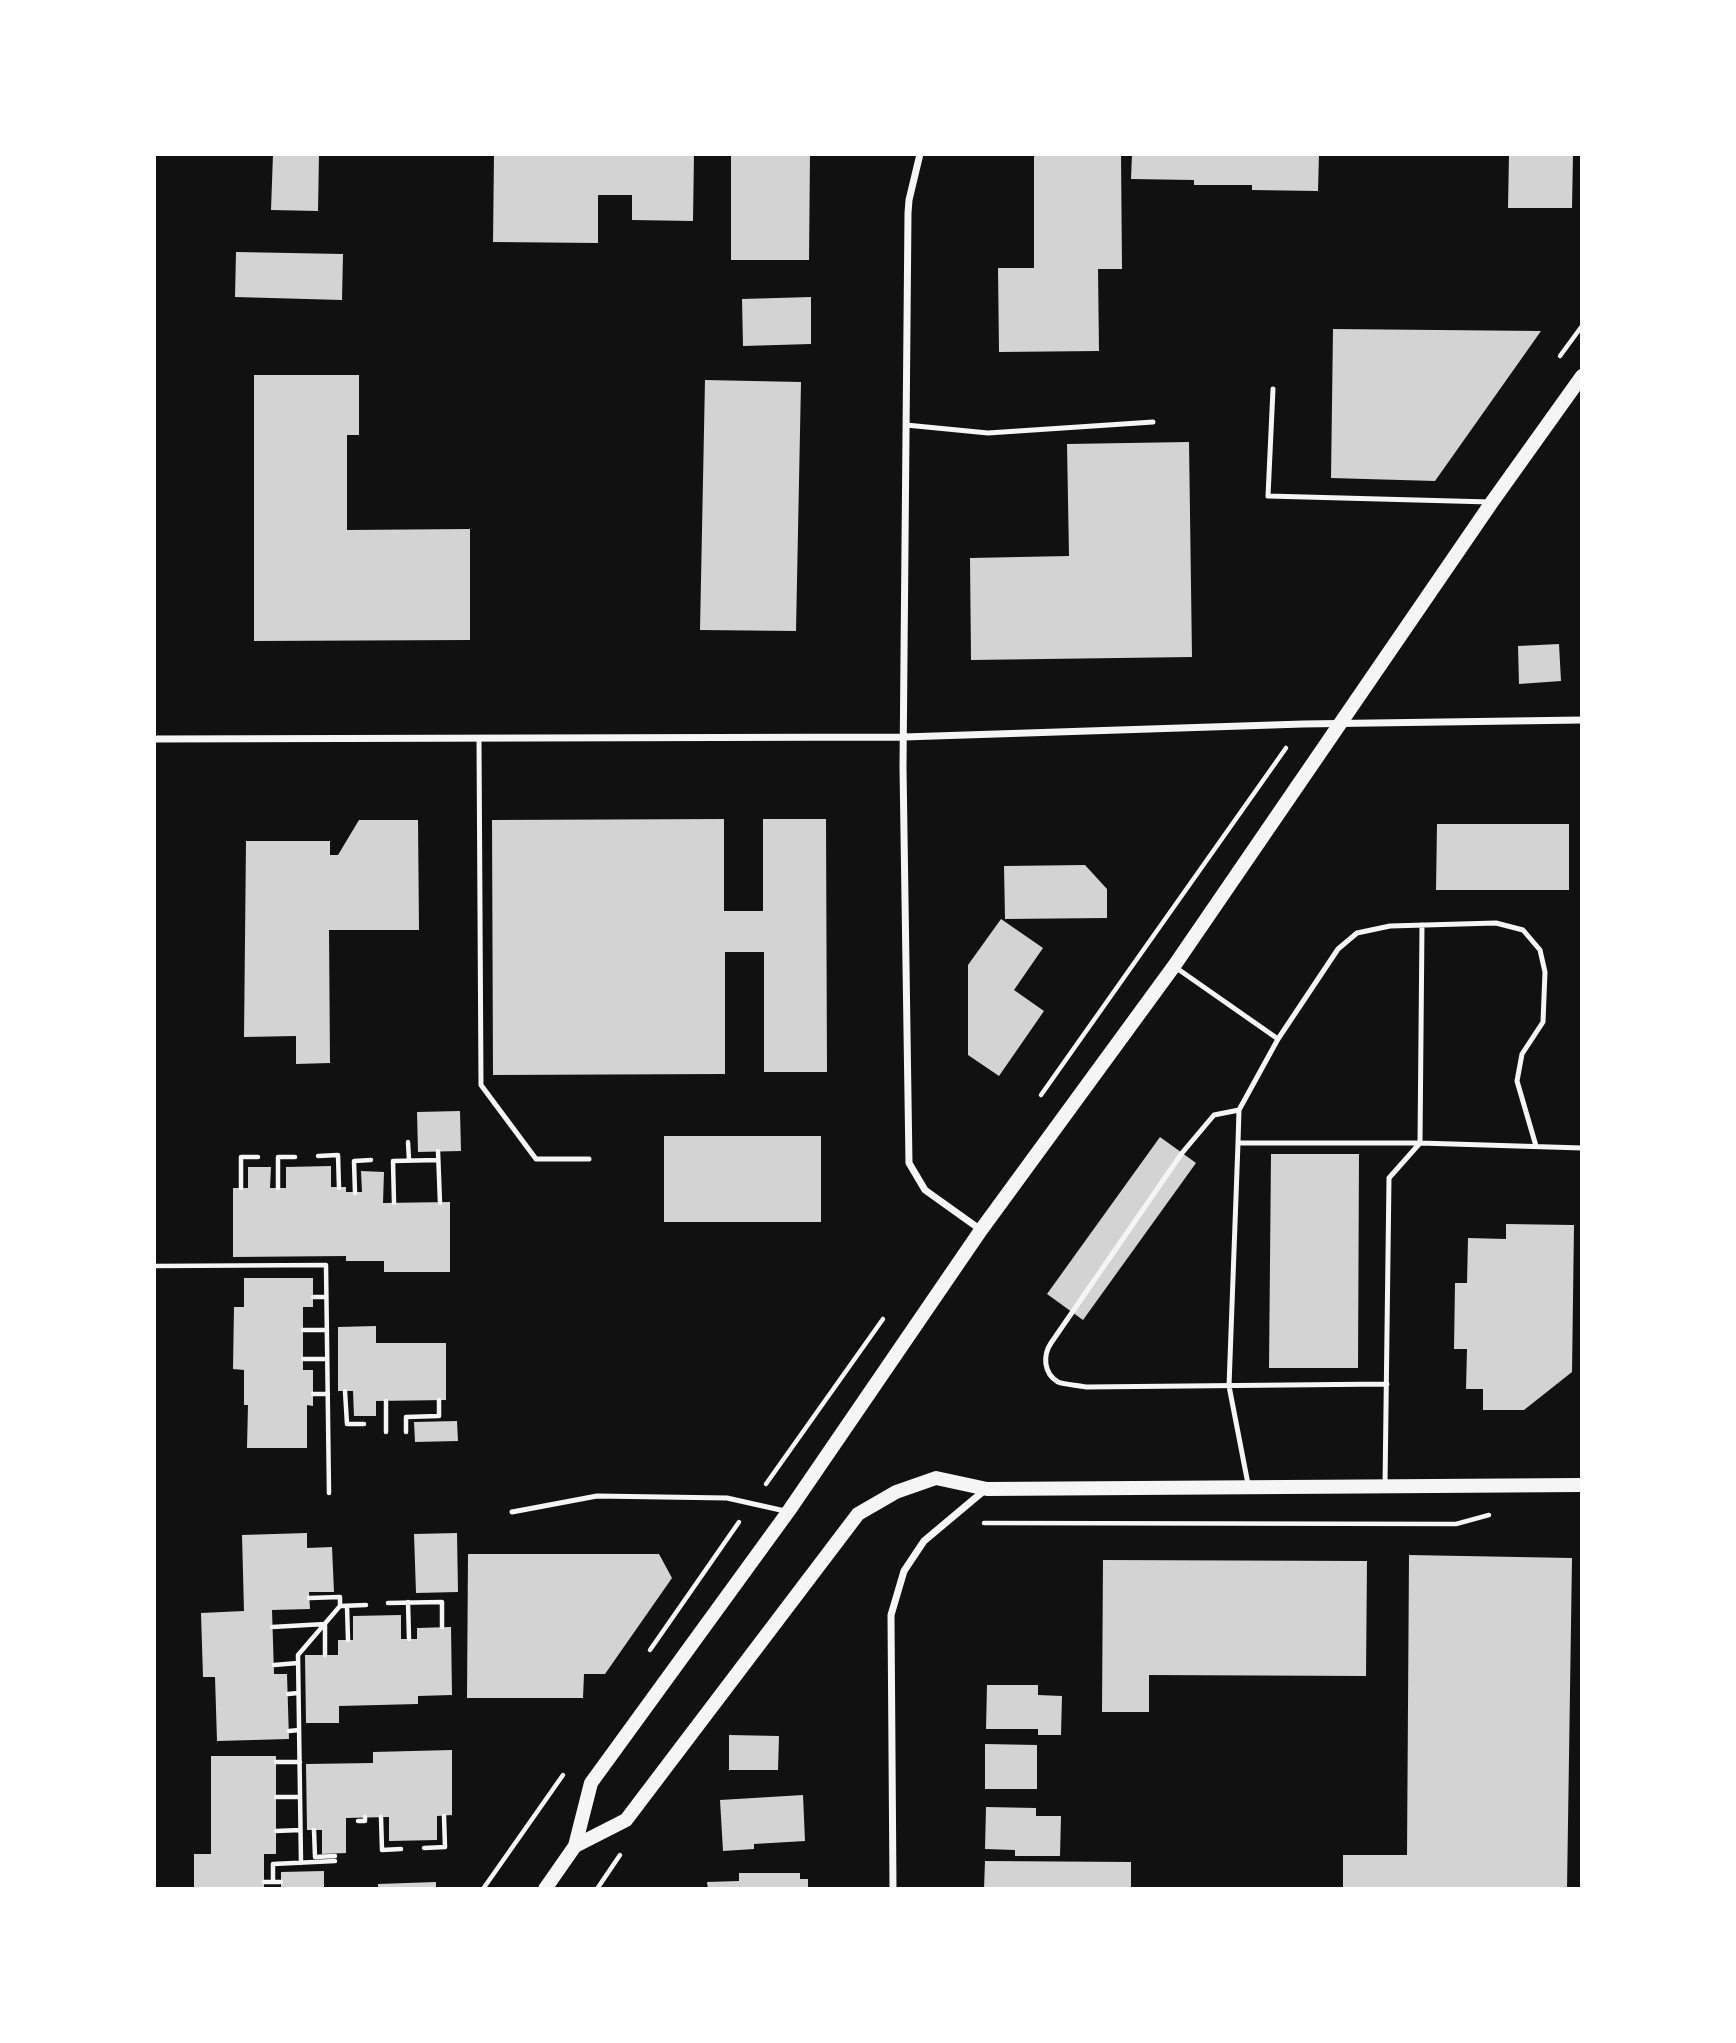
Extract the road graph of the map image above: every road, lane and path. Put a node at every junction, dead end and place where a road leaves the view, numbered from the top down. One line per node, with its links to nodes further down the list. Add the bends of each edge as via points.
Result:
1 (920, 154): 7 (street, via 909,200)
2 (1582, 326): 3 (path)
3 (1559, 358)
4 (1582, 376): 8 (main road)
5 (1273, 389): 8 (lane, via 1268,496)
6 (1153, 422): 7 (lane, via 988,433)
7 (906, 425): 12 (street)
8 (1492, 502): 10 (main road)
9 (1582, 720): 10 (street)
10 (1340, 723): 11 (street); 16 (main road)
11 (1303, 724): 12 (street); 18 (path)
12 (904, 737): 14 (street); 39 (street, via 909,1163 925,1190)
13 (154, 739): 14 (street)
14 (479, 739): 29 (lane, via 481,1085 536,1159)
15 (1422, 925): 17 (lane, via 1357,933 1338,949); 22 (lane); 23 (lane, via 1496,923 1523,930 1540,950 1545,972 1543,1022 1522,1054 1517,1081)
16 (1174, 966): 17 (lane); 39 (main road)
17 (1278, 1039): 19 (lane)
18 (1038, 1100)
19 (1239, 1110): 21 (lane); 49 (lane, via 1214,1115 1182,1153 1045,1353 1047,1370 1058,1382)
20 (408, 1142): 31 (path)
21 (1238, 1143): 22 (lane); 49 (lane)
22 (1420, 1143): 23 (lane); 48 (lane, via 1389,1178)
23 (1536, 1146): 24 (lane)
24 (1582, 1148)
25 (438, 1151): 32 (path)
26 (318, 1156): 35 (path, via 338,1156)
27 (258, 1157): 33 (path, via 241,1157)
28 (295, 1157): 34 (path, via 278,1157)
29 (589, 1159)
30 (371, 1160): 36 (path, via 354,1161)
31 (409, 1160): 32 (path); 37 (path, via 393,1161)
32 (438, 1160): 38 (path)
33 (241, 1188)
34 (278, 1188)
35 (339, 1188)
36 (355, 1193)
37 (394, 1203)
38 (440, 1203)
39 (981, 1230): 64 (main road)
40 (154, 1266): 42 (path, via 326,1265)
41 (313, 1297): 42 (path)
42 (327, 1297): 45 (path)
43 (889, 1311): 63 (path)
44 (303, 1330): 45 (path)
45 (327, 1330): 47 (path)
46 (303, 1359): 47 (path)
47 (327, 1359): 52 (path)
48 (1387, 1384): 49 (lane); 59 (lane)
49 (1229, 1385): 60 (lane)
50 (345, 1391): 55 (path, via 346,1424)
51 (313, 1394): 52 (path)
52 (328, 1394): 62 (path)
53 (386, 1401): 56 (path)
54 (439, 1401): 57 (path, via 439,1416 406,1417)
55 (364, 1424)
56 (386, 1432)
57 (406, 1432)
58 (1582, 1485): 59 (main road)
59 (1385, 1487): 60 (main road)
60 (1248, 1488): 61 (main road)
61 (986, 1489): 67 (street); 99 (main road, via 936,1478 896,1492 858,1514 626,1820)
62 (329, 1493)
63 (752, 1504): 64 (lane); 66 (lane, via 727,1498 597,1496); 79 (path)
64 (788, 1512): 99 (main road, via 591,1783)
65 (1500, 1512): 67 (path, via 1456,1524 1385,1525 1000,1524)
66 (512, 1513)
67 (954, 1517): 110 (street, via 924,1541 911,1559 891,1615)
68 (309, 1598): 72 (path, via 340,1597)
69 (408, 1602): 70 (path); 76 (path, via 442,1602); 77 (path)
70 (388, 1603)
71 (366, 1605): 73 (path)
72 (340, 1606): 73 (path); 74 (path)
73 (347, 1606): 78 (path)
74 (325, 1624): 75 (path); 80 (path); 81 (path, via 298,1655)
75 (272, 1627)
76 (442, 1627)
77 (410, 1639)
78 (348, 1640)
79 (649, 1651)
80 (325, 1655)
81 (298, 1663): 82 (path); 83 (path)
82 (274, 1665)
83 (298, 1693): 84 (path); 85 (path)
84 (288, 1694)
85 (299, 1730): 86 (path); 88 (path)
86 (289, 1731)
87 (276, 1762): 88 (path)
88 (300, 1762): 91 (path)
89 (570, 1764): 107 (path)
90 (276, 1797): 91 (path)
91 (300, 1797): 96 (path)
92 (444, 1816): 100 (path, via 445,1847)
93 (365, 1817): 95 (path)
94 (381, 1817): 101 (path, via 382,1850)
95 (358, 1821)
96 (300, 1830): 98 (path); 103 (path)
97 (314, 1830): 103 (path, via 315,1857 335,1859)
98 (276, 1831)
99 (575, 1846): 108 (main road)
100 (424, 1848)
101 (401, 1849)
102 (623, 1851): 109 (path)
103 (302, 1863): 105 (path, via 273,1864)
104 (264, 1882): 105 (path)
105 (273, 1882): 106 (path)
106 (281, 1882)
107 (483, 1889)
108 (545, 1889)
109 (597, 1889)
110 (893, 1889)

